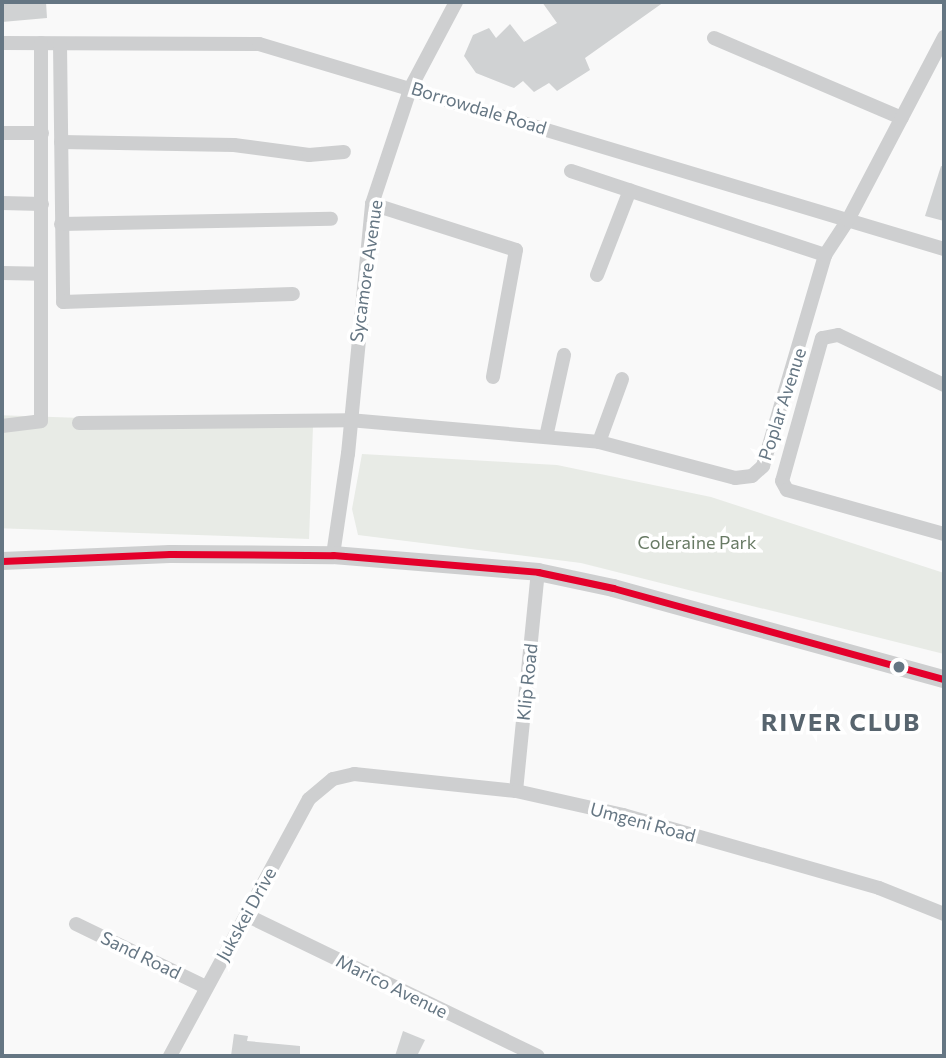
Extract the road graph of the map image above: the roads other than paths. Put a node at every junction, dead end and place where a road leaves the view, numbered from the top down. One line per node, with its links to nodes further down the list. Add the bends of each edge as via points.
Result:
1 (456, 2): 7 (street, Sycamore Avenue)
2 (944, 37): 8 (street, Poplar Avenue)
3 (715, 38): 8 (street)
4 (2, 43): 5 (street, Borrowdale Road)
5 (41, 43): 6 (street, Borrowdale Road); 10 (street)
6 (60, 44): 7 (street, Borrowdale Road, via 245,41); 11 (street)
7 (411, 88): 17 (street, Sycamore Avenue); 19 (street, Borrowdale Road)
8 (902, 118): 19 (street, Poplar Avenue)
9 (2, 133): 10 (street)
10 (42, 133): 16 (street)
11 (61, 142): 12 (street, via 234,145 309,155); 20 (street)
12 (344, 152)
13 (571, 171): 14 (street)
14 (630, 190): 22 (street); 25 (street)
15 (2, 203): 16 (street)
16 (42, 204): 24 (street)
17 (372, 204): 28 (street, via 516,250); 31 (street, Sycamore Avenue)
18 (331, 219): 20 (street)
19 (848, 220): 21 (street, Borrowdale Road); 22 (street, Poplar Avenue)
20 (61, 224): 26 (street, via 64,303)
21 (944, 249)
22 (825, 255): 35 (street, Poplar Avenue, via 763,466 752,476 734,478)
23 (2, 273): 24 (street)
24 (41, 274): 33 (street, via 40,424)
25 (597, 275)
26 (293, 294)
27 (564, 355): 34 (street)
28 (493, 377)
29 (622, 379): 35 (street)
30 (944, 385): 36 (street, via 838,335 822,338 782,481 787,490)
31 (349, 420): 32 (street, Poplar Avenue); 34 (street, Poplar Avenue); 37 (street, Sycamore Avenue)
32 (79, 423)
33 (2, 426)
34 (546, 437): 35 (street, Poplar Avenue)
35 (599, 442)
36 (944, 534)
37 (333, 555): 38 (street, via 170,554); 39 (street)
38 (2, 561)
39 (538, 572): 40 (street, via 613,588); 42 (street, Klip Road)
40 (944, 679)
41 (333, 779): 42 (street, Umgeni Road, via 372,774); 44 (street, Jukskei Drive, via 309,799)
42 (516, 791): 43 (street, Umgeni Road, via 623,815 801,865 879,888)
43 (944, 914)
44 (246, 915): 46 (street, Jukskei Drive); 48 (street, Marico Avenue)
45 (76, 924): 46 (street, Sand Road)
46 (206, 987): 47 (street, Jukskei Drive)
47 (170, 1056)
48 (538, 1056)

